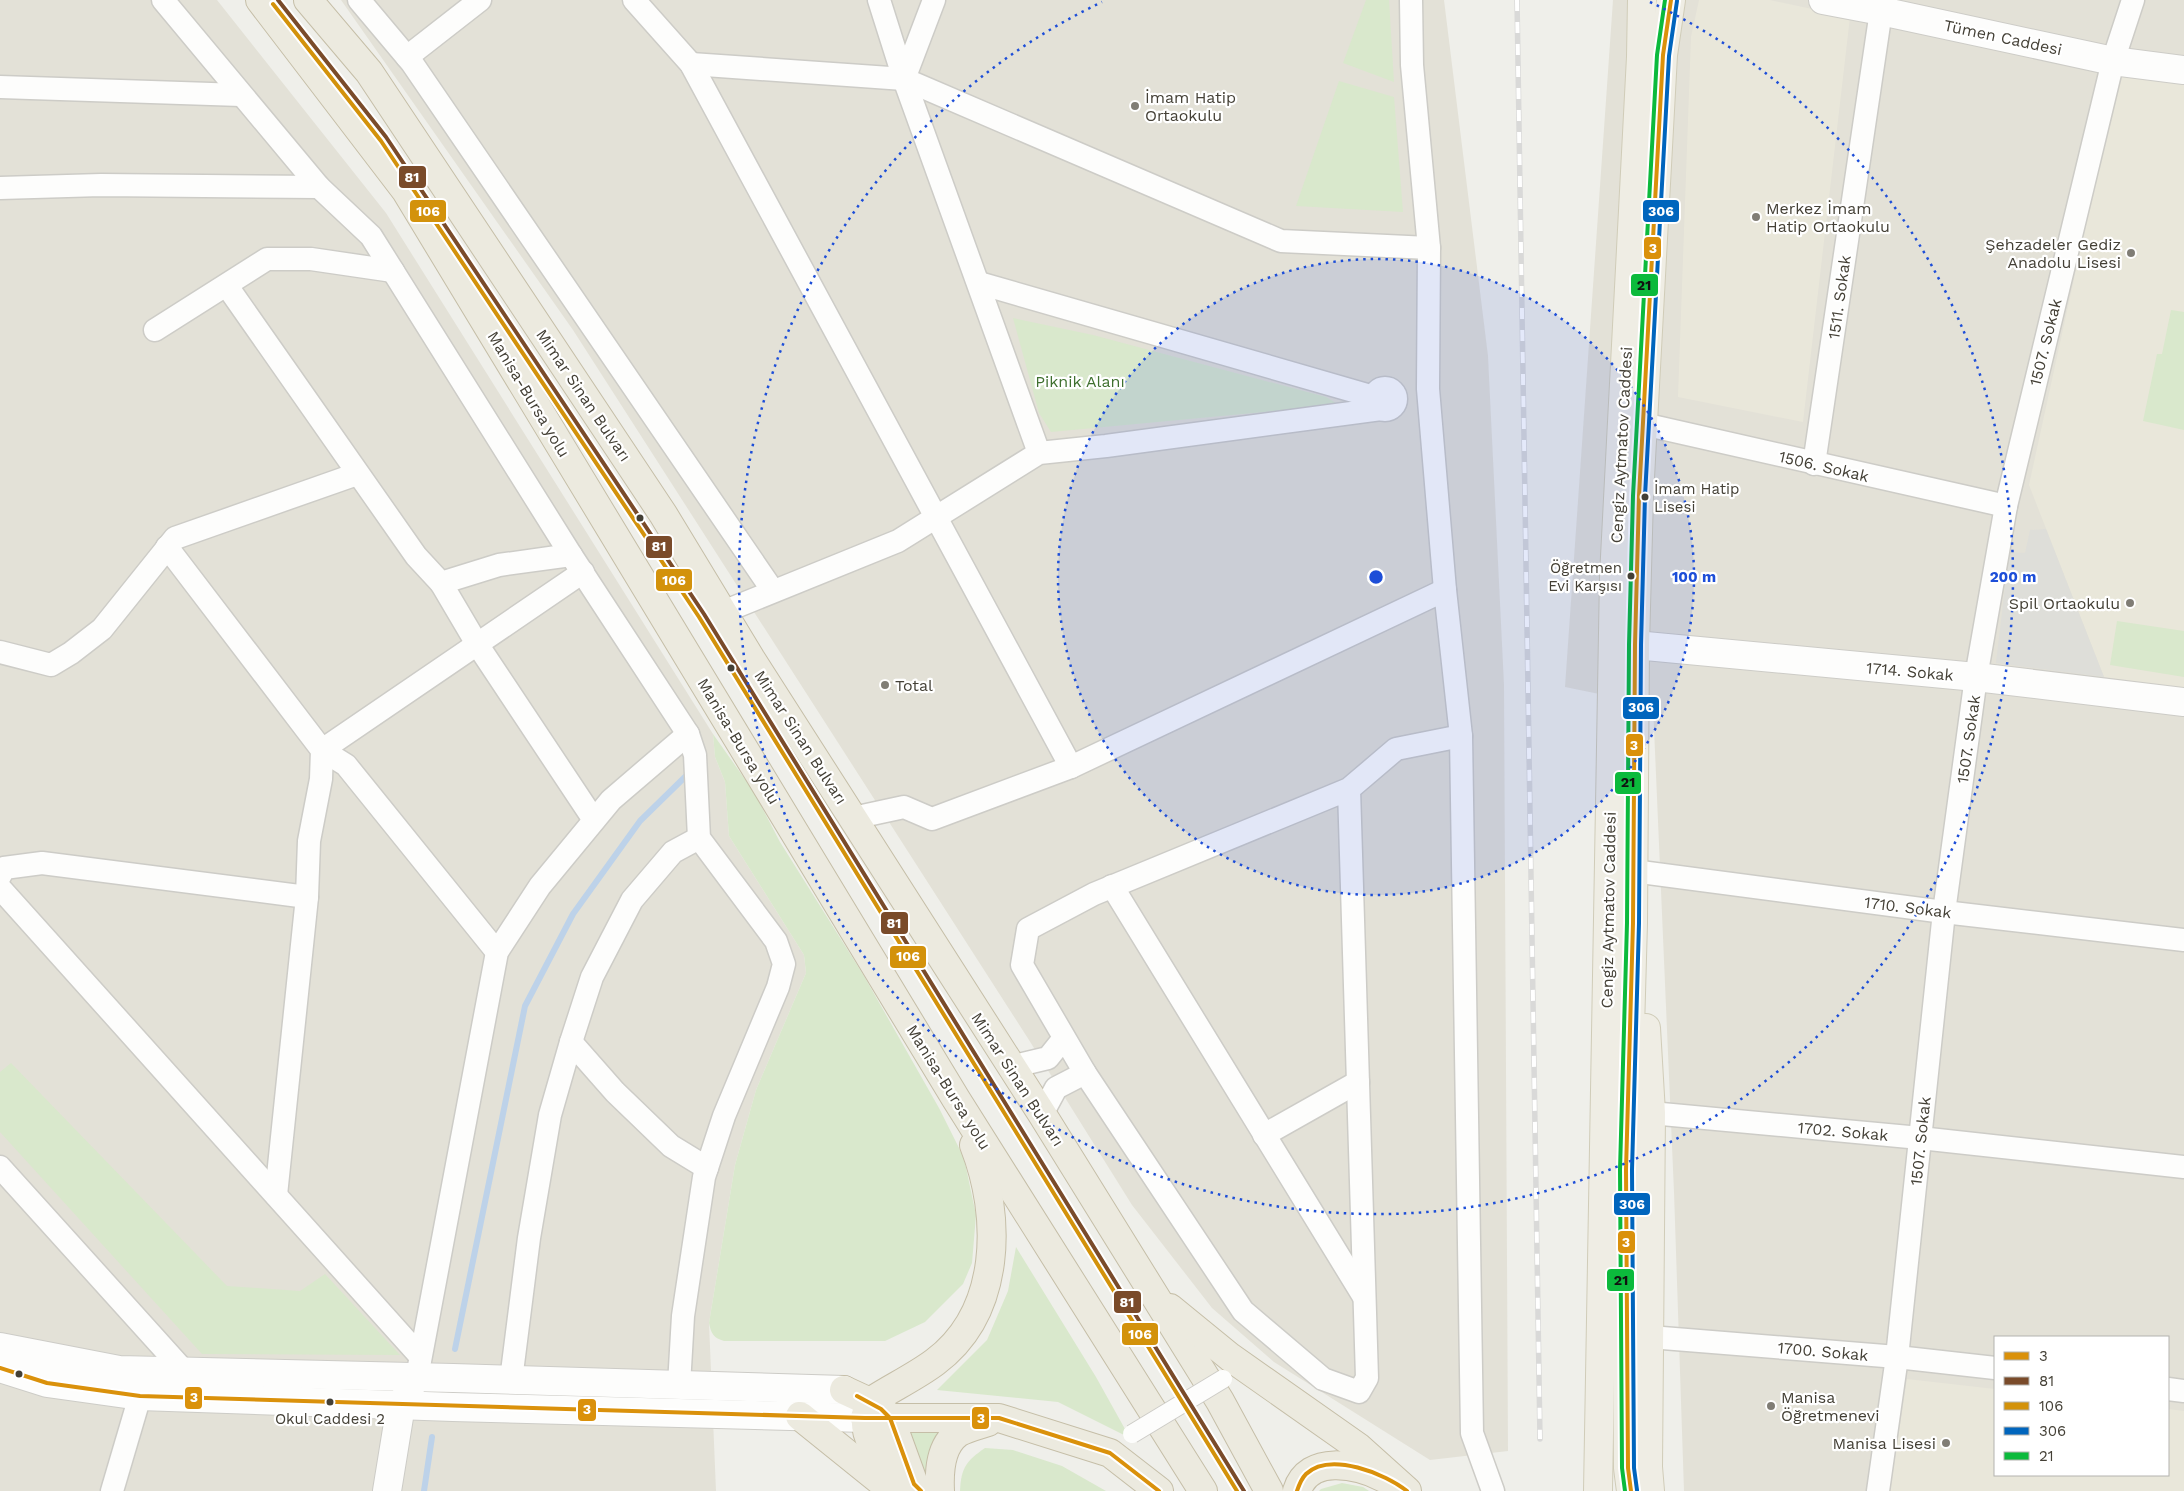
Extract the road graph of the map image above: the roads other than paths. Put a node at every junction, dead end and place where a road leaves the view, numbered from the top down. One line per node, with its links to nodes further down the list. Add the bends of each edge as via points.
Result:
1 (163, 0): 21 (street)
2 (260, 0): 70 (highway, Manisa-Bursa yolu, via 406,191)
3 (308, 0): 42 (highway, Mimar Sinan Bulvarı, via 375,80 663,514)
4 (359, 0): 15 (street)
5 (480, 0): 15 (street)
6 (634, 0): 17 (street)
7 (879, 0): 19 (street)
8 (934, 0): 19 (street)
9 (1411, 0): 24 (street, via 1412,65)
10 (1642, 0): 113 (main road, Cengiz Aytmatov Caddesi, via 1614,576)
11 (1671, 0): 31 (main road, Cengiz Aytmatov Caddesi, via 1663,54)
12 (1823, 0): 14 (street, Tümen Caddesi)
13 (2133, 0): 16 (street, 1507. Sokak)
14 (1881, 10): 16 (street, Tümen Caddesi); 33 (street, 1511. Sokak)
15 (407, 57): 41 (street)
16 (2113, 60): 18 (street, Tümen Caddesi); 35 (street, 1507. Sokak)
17 (691, 64): 19 (street); 36 (street)
18 (2184, 70)
19 (904, 79): 24 (street, via 1281,241); 26 (street)
20 (0, 87): 21 (street)
21 (241, 95): 22 (street)
22 (319, 187): 23 (street); 25 (street, via 371,236)
23 (0, 188)
24 (1429, 248): 29 (street)
25 (393, 271): 27 (street, via 311,260 267,259); 38 (street)
26 (979, 283): 30 (street); 32 (street)
27 (227, 286): 28 (street); 34 (street)
28 (154, 330)
29 (1428, 390): 30 (street); 40 (street)
30 (1384, 400): 32 (street, via 1106,446)
31 (1643, 424): 33 (street, 1506. Sokak); 44 (main road, Cengiz Aytmatov Caddesi)
32 (1039, 453): 36 (street)
33 (1814, 464): 35 (street, 1506. Sokak)
34 (358, 474): 37 (street, via 176,538); 39 (street, via 416,556)
35 (2006, 506): 46 (street, 1507. Sokak)
36 (935, 519): 41 (street, via 898,541); 51 (street)
37 (168, 547): 45 (street, via 102,629 52,665); 50 (street)
38 (577, 564): 39 (street, via 499,565); 43 (street); 48 (street)
39 (441, 583): 43 (street)
40 (1445, 590): 49 (street); 51 (street)
41 (773, 591): 42 (street)
42 (722, 612): 53 (highway, Mimar Sinan Bulvarı)
43 (477, 644): 50 (street); 54 (street)
44 (1635, 645): 46 (street, 1714. Sokak); 56 (main road, Cengiz Aytmatov Caddesi)
45 (0, 652)
46 (1976, 677): 47 (street, 1714. Sokak); 61 (street, 1507. Sokak)
47 (2184, 702)
48 (688, 734): 54 (street, via 611,800); 55 (street, via 695,755)
49 (1461, 736): 52 (street, via 1396,749); 112 (street, via 1472,1433)
50 (322, 750): 60 (street, via 321,779 309,841); 64 (street, via 346,765)
51 (1071, 767): 53 (street, via 932,819 904,807)
52 (1349, 789): 58 (street); 69 (street)
53 (853, 818): 67 (highway, Mimar Sinan Bulvarı)
54 (594, 820): 64 (street, via 540,886)
55 (698, 838): 66 (street, via 673,852 632,900 592,977); 77 (street, via 776,941 784,964 778,987 724,1116)
56 (1633, 871): 61 (street, 1710. Sokak); 62 (main road, Cengiz Aytmatov Caddesi)
57 (0, 876): 60 (street, via 4,868 42,863)
58 (1112, 886): 65 (street, via 1028,929 1022,965); 73 (street)
59 (0, 888): 78 (street)
60 (306, 897): 78 (street)
61 (1944, 912): 63 (street, 1710. Sokak); 74 (street, 1507. Sokak)
62 (1632, 923): 72 (main road, via 1646,1024); 114 (main road, Cengiz Aytmatov Caddesi, via 1626,1170 1628,1468)
63 (2184, 940)
64 (497, 952): 84 (street)
65 (1064, 1038): 67 (street, via 1048,1058); 68 (street)
66 (571, 1042): 77 (street, via 615,1092 671,1146); 89 (street, via 550,1115 529,1238)
67 (1010, 1067): 71 (highway, Mimar Sinan Bulvarı)
68 (1085, 1073): 71 (street, via 1056,1088); 80 (street, via 1243,1311 1323,1379 1359,1392 1367,1378)
69 (1358, 1082): 73 (street); 80 (street)
70 (956, 1099): 91 (highway, via 981,1163 991,1212 992,1244 988,1273 982,1299 969,1325 936,1361); 109 (highway, Manisa-Bursa yolu)
71 (1042, 1114): 79 (highway, Mimar Sinan Bulvarı)
72 (1651, 1114): 74 (street, 1702. Sokak); 81 (main road)
73 (1264, 1135): 80 (street)
74 (1920, 1138): 75 (street, 1702. Sokak); 83 (street, 1507. Sokak)
75 (2184, 1167)
76 (0, 1168): 87 (street)
77 (707, 1168): 92 (street, via 683,1316)
78 (276, 1195): 84 (street)
79 (1153, 1294): 101 (highway, via 1230,1356 1358,1448); 110 (highway, Mimar Sinan Bulvarı, via 1220,1401)
80 (1365, 1299)
81 (1650, 1337): 83 (street, 1700. Sokak); 115 (main road)
82 (0, 1347): 90 (street, via 119,1370)
83 (1897, 1356): 86 (street, 1700. Sokak); 116 (street, 1507. Sokak)
84 (418, 1367): 87 (street); 89 (street); 96 (street)
85 (0, 1368): 90 (street, via 47,1383)
86 (1994, 1368)
87 (185, 1372): 90 (street)
88 (1223, 1379): 100 (street, bridge)
89 (511, 1380): 92 (street)
90 (143, 1384): 96 (street); 102 (street)
91 (902, 1384): 94 (highway); 97 (highway)
92 (679, 1385): 94 (street)
93 (2169, 1389): 95 (street)
94 (844, 1390): 97 (highway)
95 (2184, 1390)
96 (401, 1405): 98 (street); 103 (street)
97 (875, 1412): 98 (street); 99 (highway); 105 (highway, via 877,1457); 106 (highway, via 914,1484)
98 (800, 1416): 104 (highway)
99 (999, 1418): 107 (highway, via 958,1433 945,1451 939,1471); 108 (highway, via 1110,1454)
100 (1132, 1434)
101 (1405, 1489): 111 (highway, via 1373,1472 1344,1465 1311,1470)
102 (112, 1491)
103 (386, 1491)
104 (893, 1491)
105 (908, 1491)
106 (921, 1491)
107 (940, 1491)
108 (1159, 1491)
109 (1204, 1491)
110 (1269, 1491)
111 (1297, 1491)
112 (1493, 1491)
113 (1598, 1491)
114 (1631, 1491)
115 (1650, 1491)
116 (1878, 1491)

